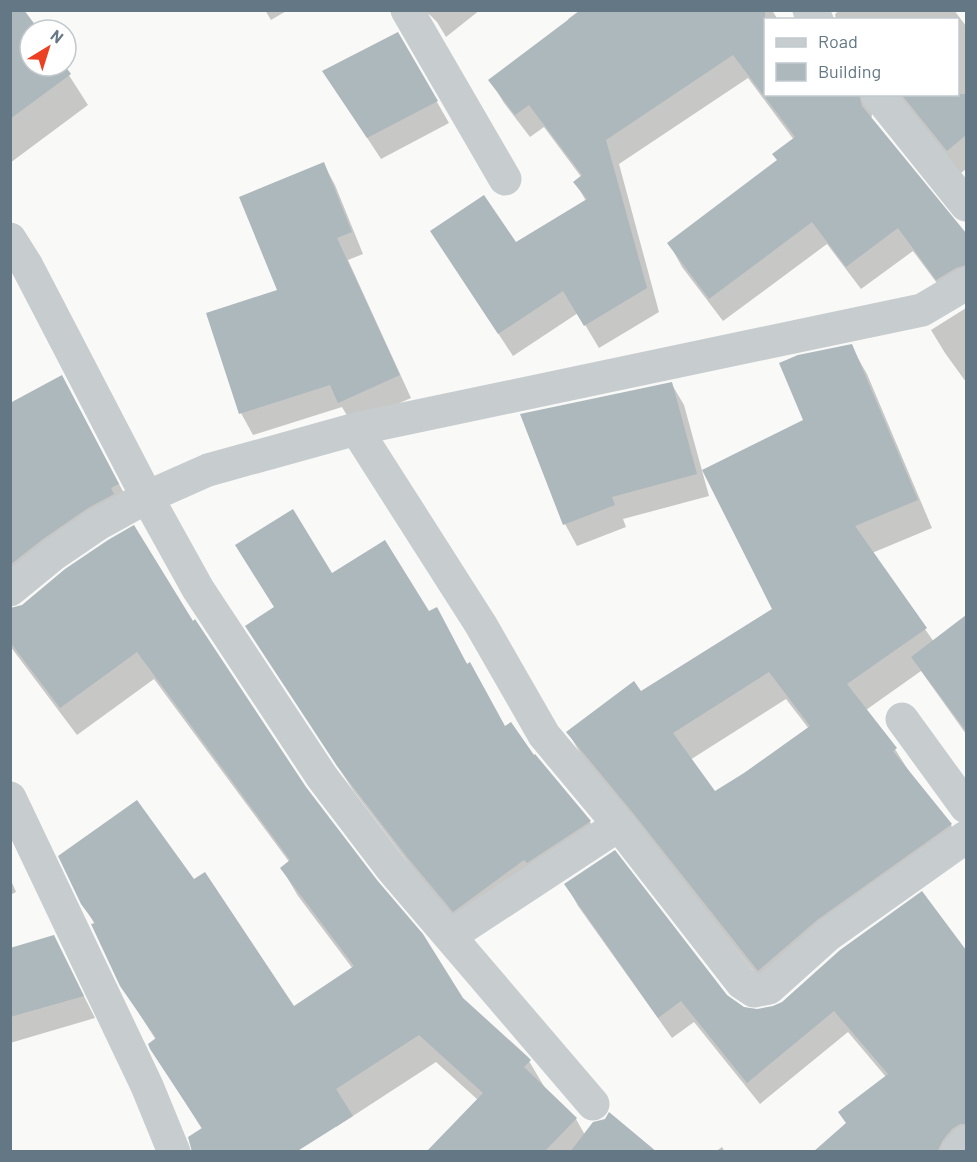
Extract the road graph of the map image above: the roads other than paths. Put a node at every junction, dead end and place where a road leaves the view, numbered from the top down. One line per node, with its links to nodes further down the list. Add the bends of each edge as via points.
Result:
1 (406, 10): 3 (street)
2 (879, 96): 4 (street)
3 (505, 178)
4 (966, 205)
5 (10, 239): 8 (street)
6 (966, 284): 7 (street, via 922,310 884,320)
7 (356, 429): 8 (street, via 208,470); 13 (street, via 481,625 544,735)
8 (147, 497): 9 (street, via 98,524); 15 (street, via 198,589 322,777 392,869)
9 (10, 590)
10 (902, 718): 12 (street)
11 (10, 798): 18 (street, via 147,1086)
12 (966, 807)
13 (619, 825): 14 (street, via 742,983 754,991 768,988 828,935); 15 (street)
14 (966, 837)
15 (450, 936): 16 (street)
16 (593, 1104)
17 (966, 1142): 19 (street)
18 (174, 1152)
19 (957, 1152)

